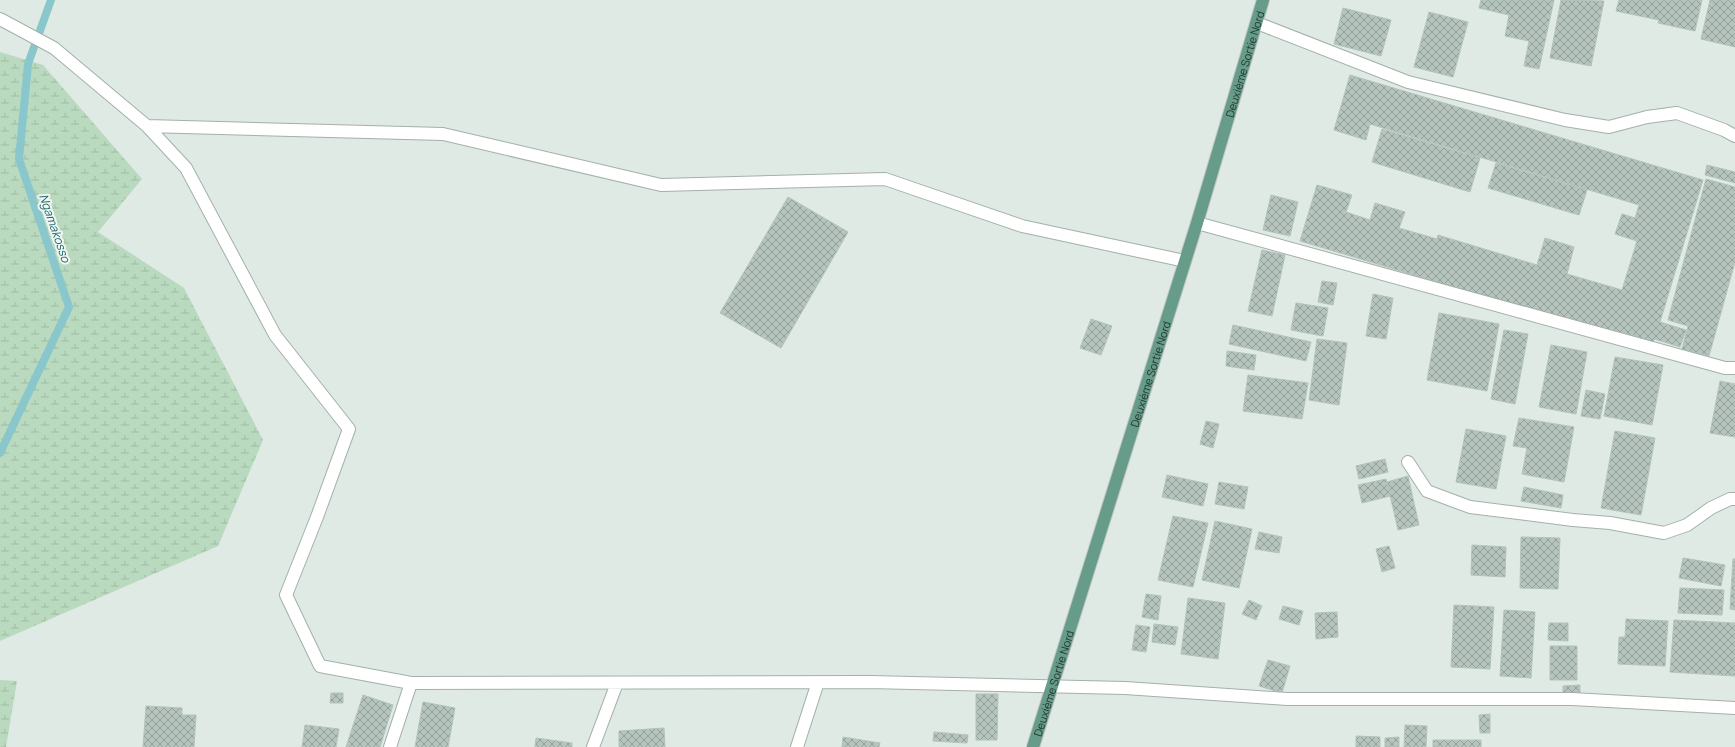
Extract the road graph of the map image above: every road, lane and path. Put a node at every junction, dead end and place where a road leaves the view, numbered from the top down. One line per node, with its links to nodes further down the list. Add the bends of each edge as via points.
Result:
1 (1263, 0): 3 (main road, Deuxième Sortie Nord)
2 (5, 22): 4 (street, via 54,48)
3 (1257, 23): 5 (street, via 1408,82 1565,120 1609,127 1647,117 1677,113); 6 (main road, Deuxième Sortie Nord)
4 (147, 126): 7 (street, via 443,134 661,186 885,179 1022,226); 12 (street, via 186,168 276,335 348,429 318,517 286,595 320,666)
5 (1735, 136)
6 (1197, 223): 7 (main road, Deuxième Sortie Nord); 8 (street, via 1725,368)
7 (1184, 260): 14 (main road, Deuxième Sortie Nord)
8 (1735, 368)
9 (1408, 462): 10 (street, via 1428,491 1470,507 1610,523 1664,533 1687,525 1711,508)
10 (1735, 499)
11 (818, 682): 13 (street); 14 (street); 18 (street)
12 (411, 683): 13 (street); 16 (street)
13 (617, 683): 17 (street)
14 (1052, 687): 15 (street, via 1125,688 1287,699 1572,699); 19 (main road, Deuxième Sortie Nord)
15 (1735, 708)
16 (390, 747)
17 (592, 747)
18 (797, 747)
19 (1033, 747)

